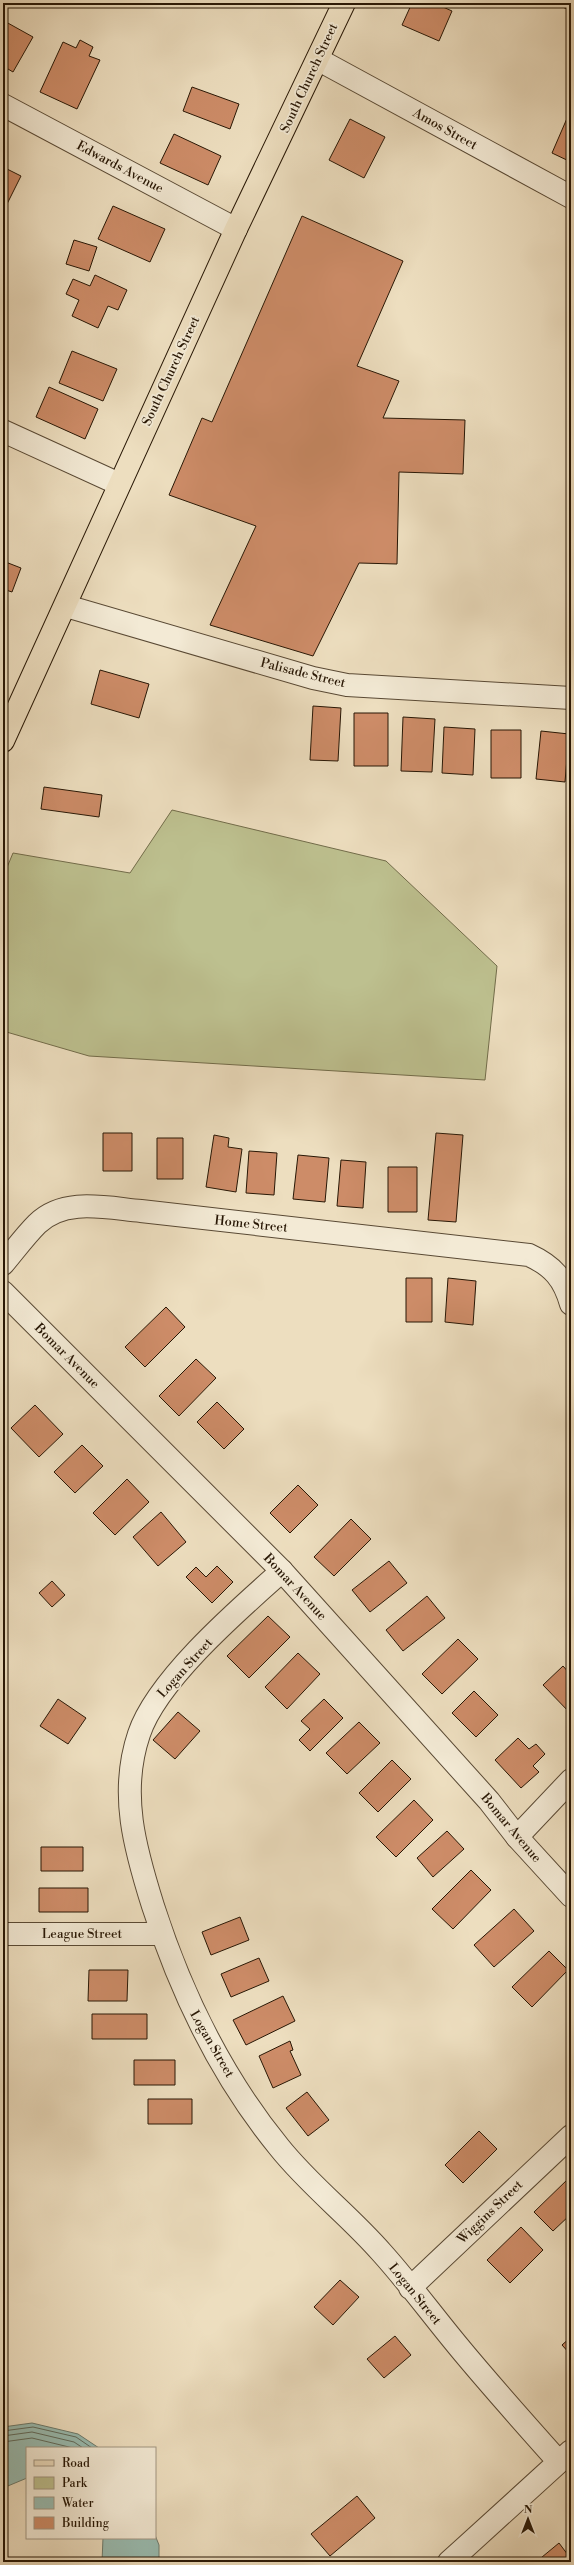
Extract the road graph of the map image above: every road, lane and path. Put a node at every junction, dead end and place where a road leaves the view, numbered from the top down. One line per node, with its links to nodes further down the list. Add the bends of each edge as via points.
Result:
1 (344, 3): 2 (main road, South Church Street)
2 (319, 60): 4 (street, Amos Street); 5 (main road, South Church Street)
3 (3, 105): 5 (street, Edwards Avenue)
4 (571, 197)
5 (236, 229): 7 (main road, South Church Street)
6 (3, 431): 7 (street)
7 (119, 484): 8 (main road, South Church Street)
8 (66, 606): 9 (street, Palisade Street, via 314,678 347,685); 10 (main road, South Church Street)
9 (571, 698)
10 (3, 740)
11 (3, 1264): 13 (street, Home Street, via 46,1216 78,1206 520,1254 546,1262 558,1273 566,1286)
12 (3, 1292): 14 (street, Bomar Avenue)
13 (571, 1304)
14 (282, 1571): 16 (street, Bomar Avenue, via 489,1801); 19 (street, Logan Street, via 168,1684 139,1732 132,1759 129,1788 132,1831)
15 (571, 1780): 16 (street)
16 (517, 1837): 17 (street, Bomar Avenue)
17 (571, 1896)
18 (3, 1934): 19 (street, League Street)
19 (162, 1934): 21 (street, Logan Street, via 186,1998 247,2104 279,2148 316,2188 356,2224)
20 (571, 2136): 21 (street, Wiggins Street)
21 (410, 2288): 22 (street, Logan Street)
22 (565, 2456): 23 (street)
23 (448, 2562)

